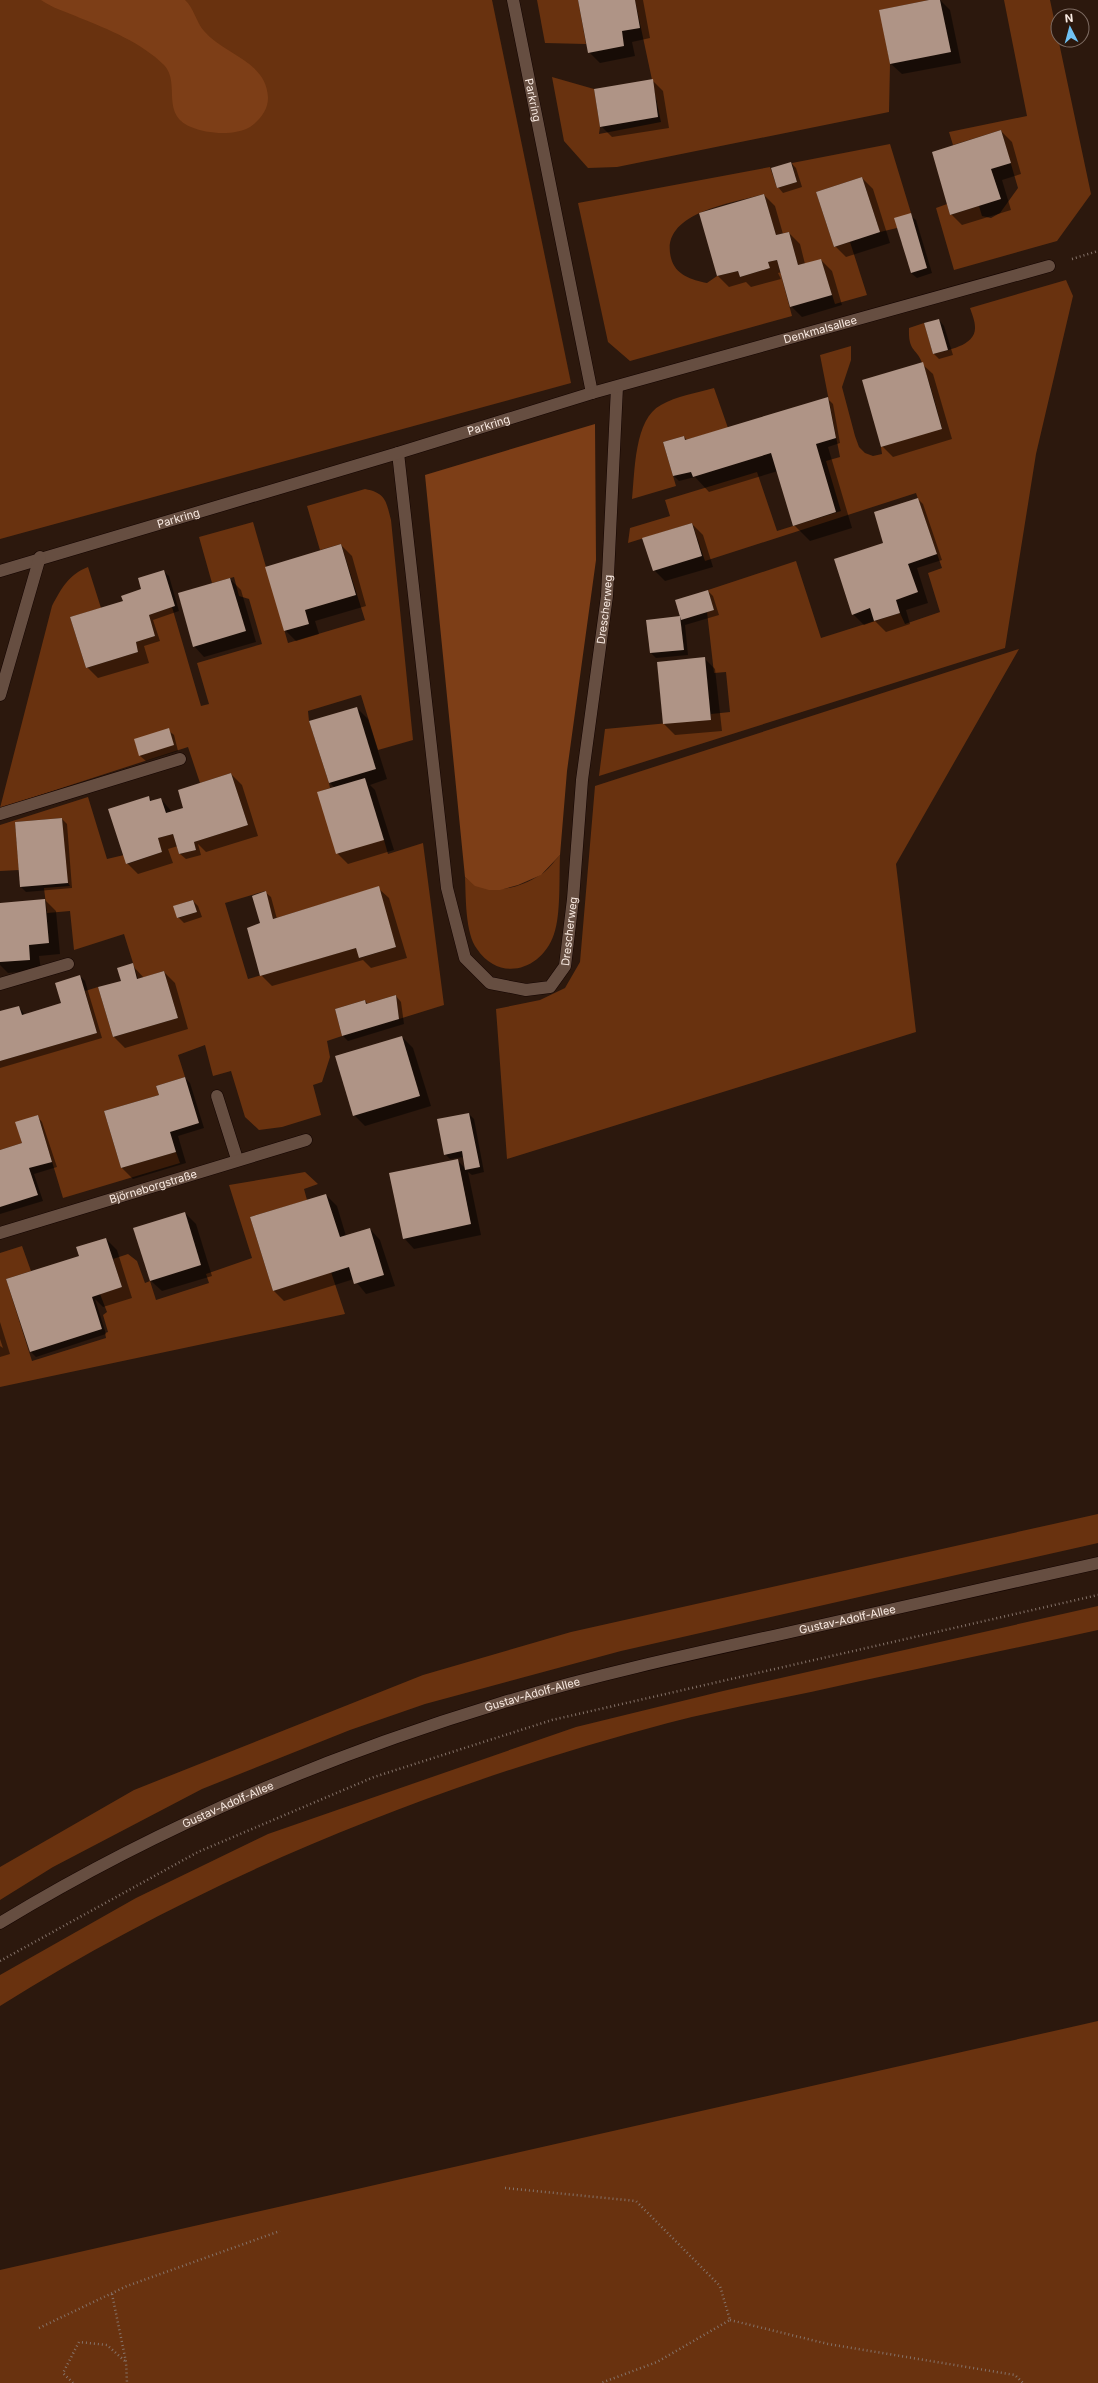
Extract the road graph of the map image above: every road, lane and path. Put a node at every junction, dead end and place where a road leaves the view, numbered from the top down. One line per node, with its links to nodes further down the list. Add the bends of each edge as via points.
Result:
1 (513, 0): 4 (street, Parkring)
2 (1049, 266): 3 (street, Denkmalsallee)
3 (617, 387): 4 (street, Denkmalsallee); 5 (street, Drescherweg, via 607,596 582,780 570,929 565,966 550,986 526,990 490,983 465,958 447,888)
4 (592, 393): 5 (street, Parkring)
5 (398, 453): 6 (street, Parkring)
6 (40, 558): 7 (street, Parkring); 8 (street)
7 (0, 571)
8 (0, 695)
9 (180, 759): 10 (street)
10 (0, 814)
11 (68, 964): 12 (street)
12 (0, 984)
13 (218, 1096): 15 (street)
14 (306, 1140): 15 (street, Björneborgstraße)
15 (237, 1159): 16 (street, Björneborgstraße)
16 (0, 1233)
17 (1098, 1563): 19 (street, Gustav-Adolf-Allee, via 613,1672 493,1706 389,1740 261,1789 137,1846)
18 (1098, 1595): 20 (path, via 552,1720 374,1777 198,1852)
19 (0, 1923)
20 (0, 1961)
21 (505, 2188): 24 (path, via 636,2201 720,2286)
22 (280, 2231): 23 (path)
23 (112, 2294): 25 (path); 26 (path)
24 (730, 2320): 29 (path, via 657,2362); 30 (path, via 828,2344 1014,2374)
25 (39, 2328)
26 (126, 2362): 27 (path, via 107,2345 79,2342 63,2373); 28 (path)
27 (73, 2383)
28 (127, 2383)
29 (601, 2383)
30 (1023, 2383)

